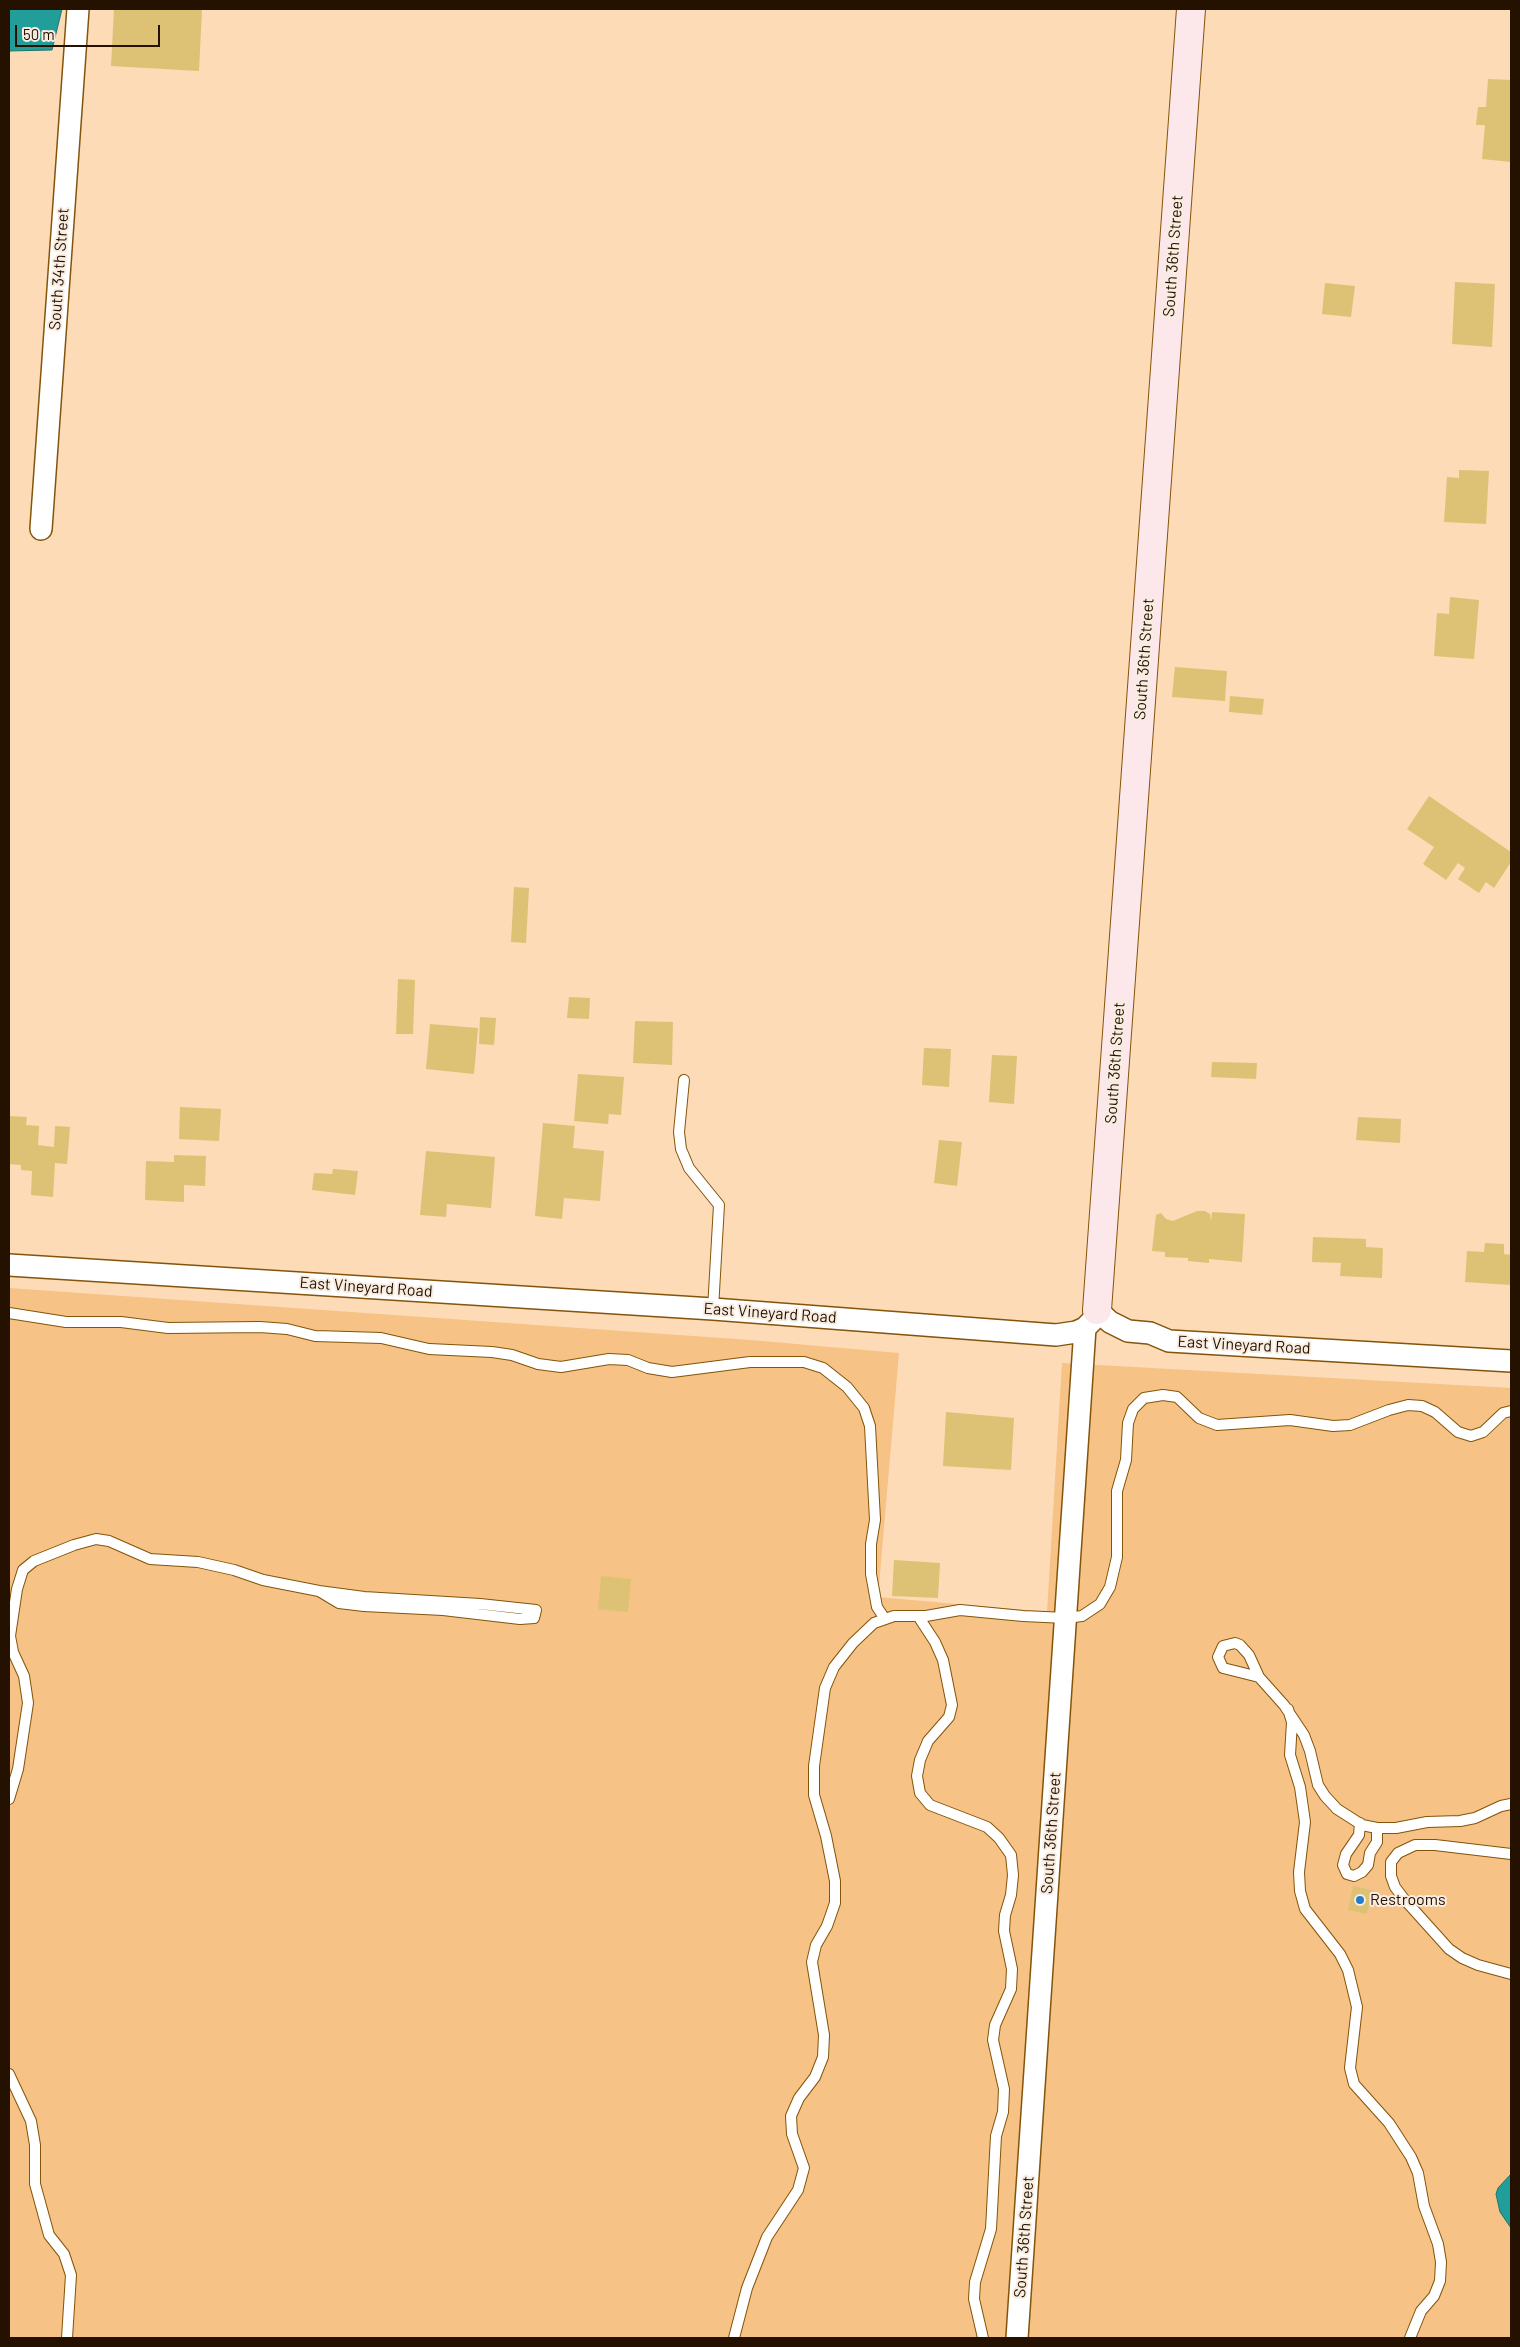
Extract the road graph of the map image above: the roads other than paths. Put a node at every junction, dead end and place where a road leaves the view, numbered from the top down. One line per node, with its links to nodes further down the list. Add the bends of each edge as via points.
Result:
1 (78, 9): 3 (street, South 34th Street)
2 (1191, 9): 8 (street, South 36th Street)
3 (41, 529)
4 (684, 1080): 6 (lane, via 679,1132 681,1149 689,1168 718,1205)
5 (9, 1265): 6 (street, East Vineyard Road)
6 (713, 1309): 8 (street, East Vineyard Road, via 1056,1334 1071,1334)
7 (9, 1314): 14 (lane, via 66,1322 121,1322 168,1328 260,1327 315,1336 381,1338 429,1349 492,1352 561,1367 609,1359 628,1360 672,1372 750,1362 804,1362 823,1368 847,1387 864,1408 870,1426 874,1520 871,1574 877,1607)
8 (1091, 1319): 9 (street, East Vineyard Road, via 1110,1322 1128,1331 1150,1333 1169,1341); 13 (street, South 36th Street)
9 (1511, 1361)
10 (1511, 1411): 13 (lane, via 1503,1413 1484,1432 1471,1436 1458,1432 1435,1412 1422,1406 1408,1405 1389,1410 1350,1426 1290,1420 1217,1425 1199,1418 1176,1397 1144,1398 1133,1409 1128,1423 1126,1460 1117,1491 1117,1557 1110,1587 1100,1604 1082,1616)
11 (319, 1591): 11 (lane, via 339,1603 364,1606 444,1610 520,1619 534,1618 536,1610); 15 (lane, via 198,1562 150,1559 109,1541 96,1539 66,1548 23,1570 10,1636)
12 (918, 1616): 13 (lane, via 960,1610); 14 (lane); 27 (lane, via 943,1660 952,1705 948,1717 928,1741 920,1760 917,1776 920,1793 930,1805 987,1827 1011,1854 1013,1875 1004,1915 1012,1969 1011,1989 995,2026 993,2040 1004,2089 1003,2112 996,2136 991,2229 975,2282 974,2299)
13 (1066, 1618): 28 (street, South 36th Street)
14 (885, 1619): 26 (lane, via 874,1623 853,1643 834,1667 825,1688 814,1766 814,1795 835,1881 835,1903 816,1944 812,1962 824,2035 823,2057 815,2077 799,2098 791,2116 792,2134 804,2168 798,2190 768,2237 747,2288)
15 (11, 1651): 18 (lane, via 24,1676 28,1703 18,1769)
16 (1259, 1678): 17 (lane)
17 (1288, 1710): 20 (lane, via 1304,1735 1318,1785 1325,1796 1337,1809); 29 (lane, via 1292,1722 1290,1754 1302,1795 1305,1822 1300,1891 1306,1909 1340,1954 1350,1977 1357,2006 1350,2068 1354,2084 1389,2123 1411,2157 1438,2244 1440,2281 1434,2296 1421,2311)
18 (9, 1799)
19 (1511, 1804): 21 (lane, via 1460,1821)
20 (1360, 1823): 21 (lane); 21 (lane, via 1358,1835 1346,1854 1343,1866 1347,1874 1354,1876 1368,1865 1370,1853 1377,1842)
21 (1377, 1828)
22 (1511, 1854): 23 (lane, via 1415,1845 1398,1852 1391,1862 1391,1876 1404,1899 1449,1949 1478,1965)
23 (1511, 1974)
24 (9, 2074): 25 (lane, via 31,2121 36,2145 36,2184 46,2228 64,2254 71,2275)
25 (67, 2338)
26 (734, 2338)
27 (983, 2338)
28 (1017, 2338)
29 (1410, 2338)

